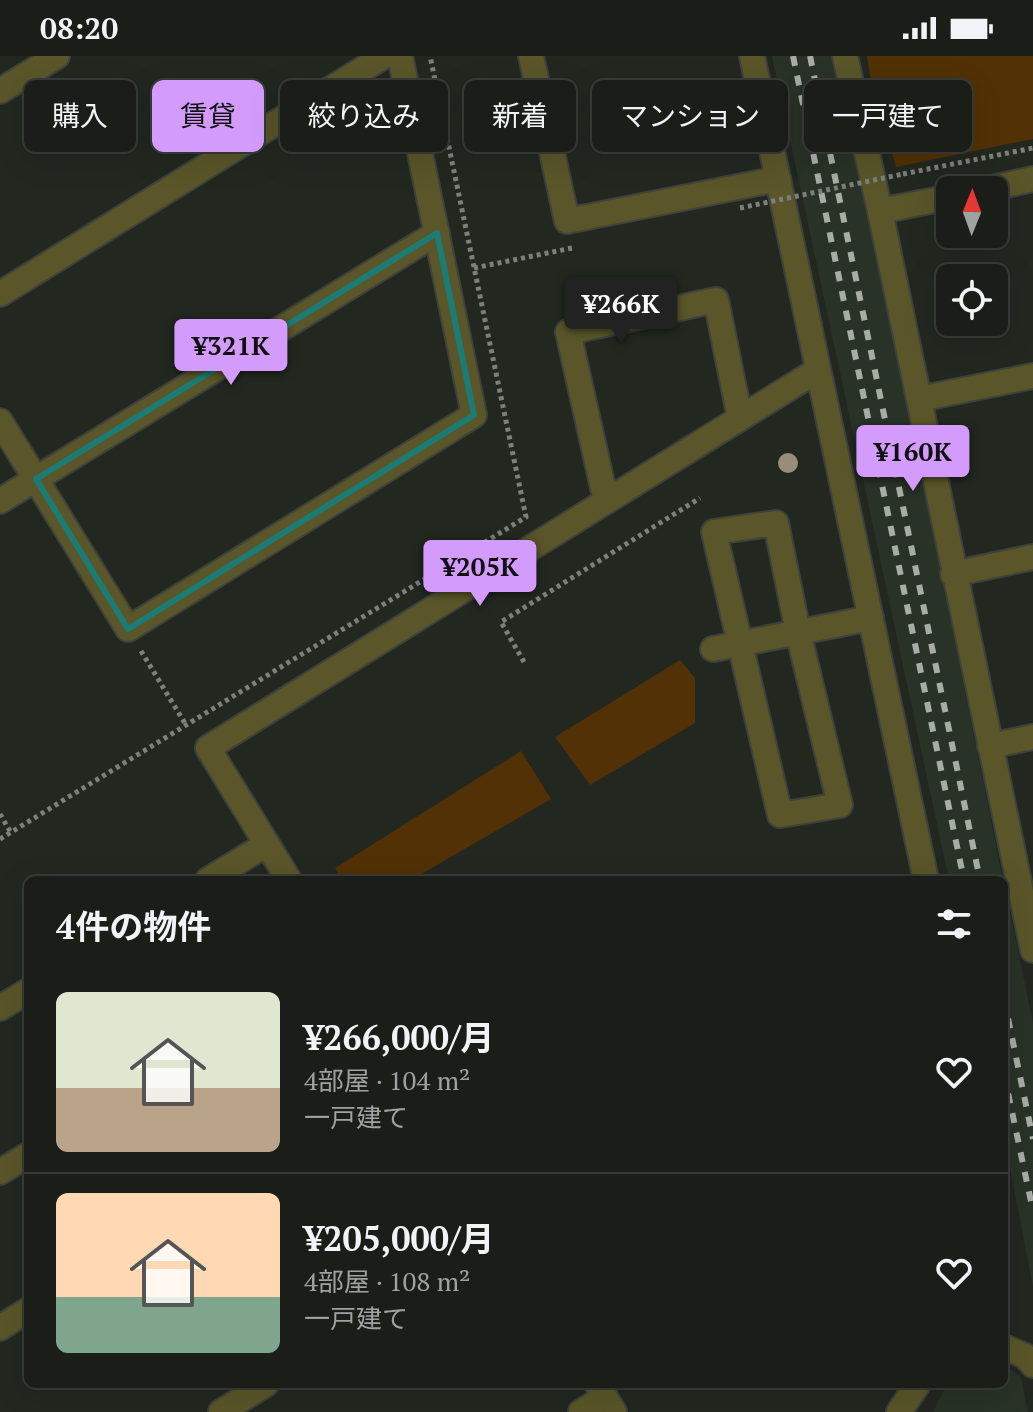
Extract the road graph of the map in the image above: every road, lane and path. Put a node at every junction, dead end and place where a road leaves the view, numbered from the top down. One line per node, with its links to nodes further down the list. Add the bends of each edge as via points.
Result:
1 (57, 56): 8 (street)
2 (384, 56): 19 (street)
3 (400, 56): 16 (street)
4 (430, 56): 18 (path)
5 (531, 56): 10 (street, via 567,221)
6 (752, 56): 10 (street)
7 (845, 56): 15 (street)
8 (0, 91)
9 (1033, 148): 14 (path, bridge)
10 (778, 179): 20 (street)
11 (1033, 179): 12 (street)
12 (1008, 184)
13 (936, 200): 15 (street)
14 (740, 208)
15 (880, 211): 22 (street)
16 (437, 233): 25 (street); 32 (street, via 474,415)
17 (574, 247): 18 (path)
18 (474, 268): 37 (path, via 526,517)
19 (0, 294)
20 (818, 370): 23 (street); 31 (street)
21 (1033, 376): 22 (street)
22 (919, 399): 30 (street)
23 (740, 418): 28 (street); 28 (street, via 716,300 568,332)
24 (0, 421): 25 (street)
25 (36, 479): 27 (street); 32 (street)
26 (700, 498): 36 (path, via 501,622)
27 (0, 501)
28 (606, 501): 43 (street, via 208,748)
29 (1033, 557): 30 (street)
30 (953, 574): 39 (street)
31 (871, 618): 33 (street); 46 (street)
32 (128, 629): 37 (path)
33 (798, 632): 34 (street); 34 (street, via 776,523 714,532); 34 (street, via 840,805 780,815)
34 (739, 644): 35 (street)
35 (713, 649)
36 (524, 662)
37 (186, 725): 41 (path)
38 (1033, 737): 39 (street)
39 (990, 746): 47 (street)
40 (0, 814): 41 (path)
41 (11, 833): 42 (path)
42 (0, 839)
43 (267, 844): 44 (street); 45 (street)
44 (215, 876)
45 (287, 876)
46 (925, 876)
47 (1030, 920): 48 (street)
48 (1033, 950)
49 (24, 993): 50 (street)
50 (0, 1008)
51 (24, 1157): 52 (street)
52 (0, 1172)
53 (24, 1313): 54 (street)
54 (0, 1328)
55 (1008, 1349): 56 (street)
56 (1033, 1365)
57 (260, 1388): 60 (street)
58 (915, 1388): 62 (street)
59 (605, 1398): 61 (street)
60 (221, 1412)
61 (581, 1412)
62 (899, 1412)

